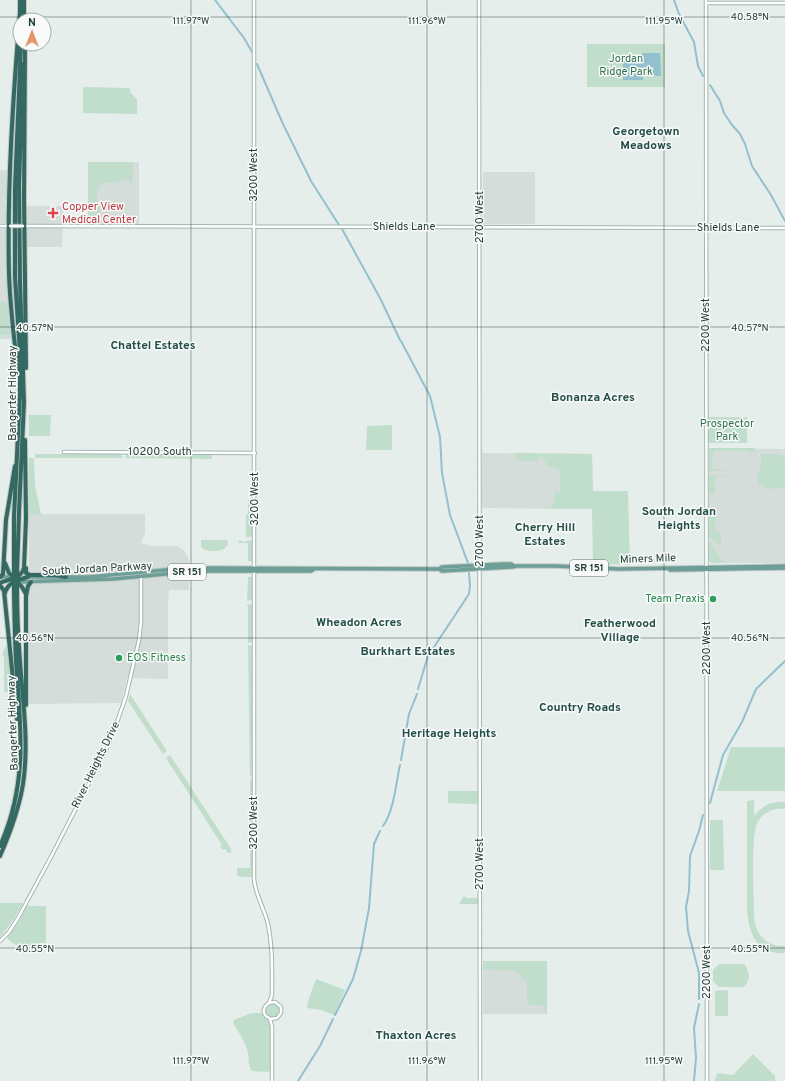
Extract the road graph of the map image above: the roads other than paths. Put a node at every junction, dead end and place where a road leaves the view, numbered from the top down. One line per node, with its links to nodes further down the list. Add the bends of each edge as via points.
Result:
1 (20, 0): 7 (highway)
2 (24, 0): 8 (highway)
3 (254, 0): 15 (street, 3200 West)
4 (480, 0): 16 (street, 2700 West)
5 (706, 1): 6 (street); 17 (street, 2200 West)
6 (785, 3)
7 (22, 12)
8 (22, 12)
9 (19, 52): 13 (highway, via 10,157)
10 (23, 52): 14 (highway)
11 (23, 52): 19 (highway, Bangerter Highway, via 19,199)
12 (0, 226): 13 (street, Shields Lane)
13 (9, 226): 14 (street, Shields Lane, bridge); 19 (highway, via 10,292)
14 (24, 226): 15 (street, Shields Lane); 19 (highway, via 26,356)
15 (254, 227): 16 (street, Shields Lane); 22 (street, 3200 West)
16 (480, 227): 17 (street, Shields Lane); 25 (street, 2700 West)
17 (706, 228): 18 (street, Shields Lane); 27 (street, 2200 West)
18 (785, 228)
19 (22, 392): 20 (highway, Bangerter Highway)
20 (22, 414): 23 (highway, via 26,444); 24 (highway, via 6,520); 33 (highway, Bangerter Highway)
21 (64, 452): 22 (street, 10200 South)
22 (255, 452): 28 (street, 3200 West)
23 (25, 558): 31 (highway, via 28,575); 33 (highway, via 23,571)
24 (4, 561): 32 (highway); 33 (highway, via 7,570)
25 (480, 567): 27 (main road, Miners Mile / SR 151, via 511,564 614,569); 28 (main road, South Jordan Parkway / SR 151); 49 (street, 2700 West)
26 (785, 567): 27 (main road, SR 151); 27 (main road, SR 151)
27 (707, 568): 50 (street, 2200 West)
28 (255, 569): 29 (main road, South Jordan Parkway / SR 151); 42 (street, 3200 West, via 254,881 270,934)
29 (141, 574): 31 (main road, South Jordan Parkway / SR 151); 34 (main road, South Jordan Parkway / SR 151, via 110,580); 41 (street, River Heights Drive, via 139,640 117,725 15,923)
30 (28, 577): 31 (main road, South Jordan Parkway / SR 151); 33 (highway)
31 (66, 577)
32 (1, 580): 33 (highway); 36 (highway)
33 (16, 580): 34 (main road, South Jordan Parkway / SR 151); 35 (highway); 36 (highway, via 6,590); 37 (highway, Bangerter Highway); 38 (highway, Bangerter Highway, via 15,636)
34 (31, 582): 35 (highway, via 27,587)
35 (26, 596): 37 (highway)
36 (5, 605): 38 (highway)
37 (25, 746): 40 (highway, Bangerter Highway, via 20,799 10,834)
38 (21, 755): 39 (highway, Bangerter Highway, via 16,800)
39 (0, 846)
40 (0, 856)
41 (0, 941)
42 (272, 995): 43 (street, 3200 West); 44 (street, 3200 West)
43 (269, 1002): 44 (street); 45 (street, 3200 West, via 264,1011)
44 (275, 1002): 46 (street, 3200 West, via 282,1010)
45 (270, 1019): 46 (street); 47 (street, 3200 West)
46 (275, 1019): 47 (street, 3200 West)
47 (272, 1026): 48 (street, 3200 West)
48 (272, 1081)
49 (480, 1081)
50 (707, 1081)

